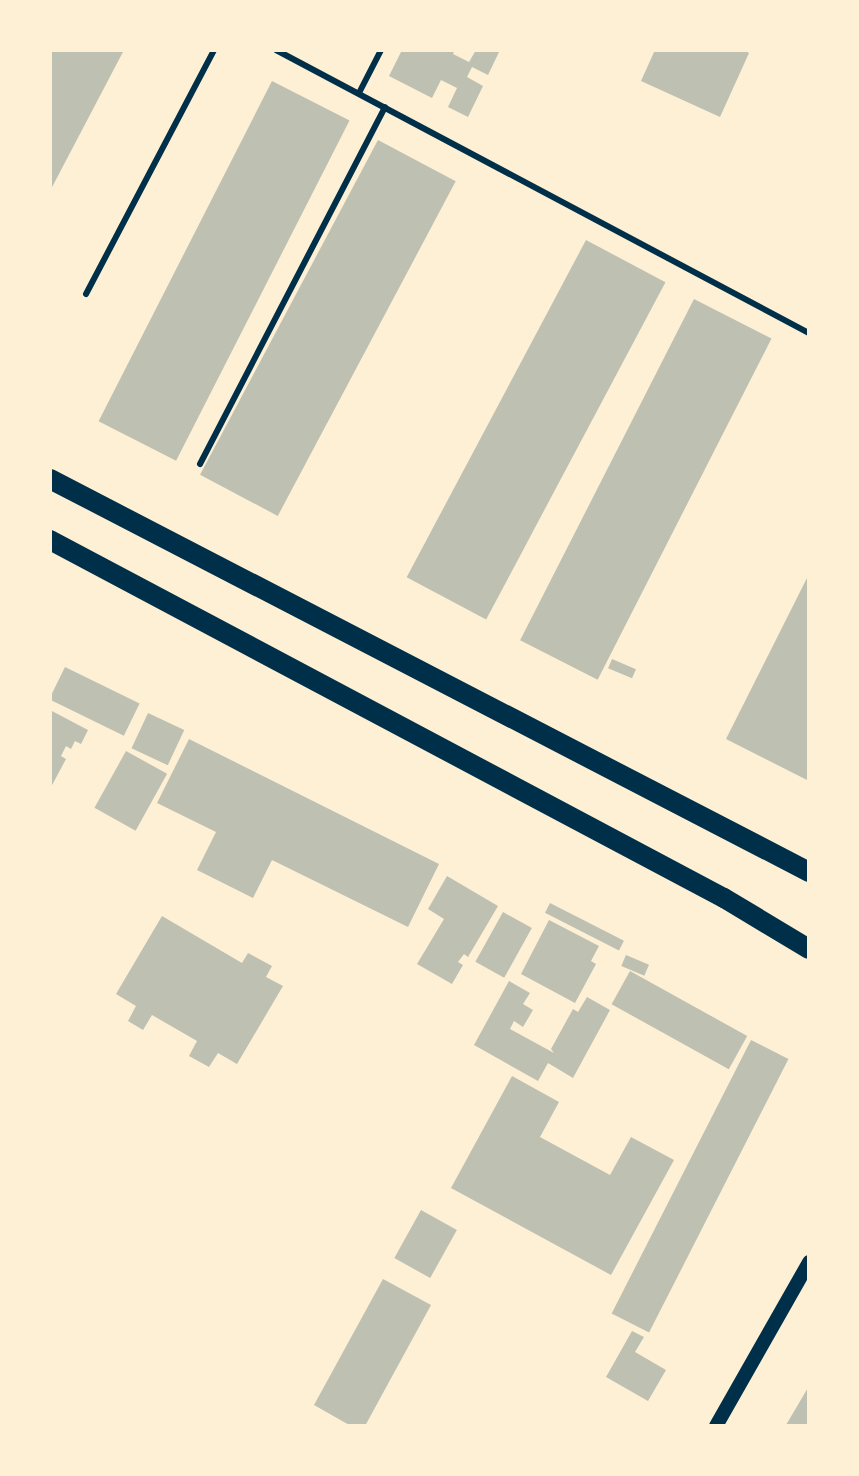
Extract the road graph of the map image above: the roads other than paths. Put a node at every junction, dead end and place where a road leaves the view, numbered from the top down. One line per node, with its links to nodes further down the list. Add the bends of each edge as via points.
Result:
1 (214, 50): 6 (lane)
2 (276, 50): 4 (lane)
3 (381, 50): 4 (lane)
4 (359, 93): 5 (lane)
5 (385, 107): 7 (lane); 8 (lane)
6 (86, 294)
7 (809, 333)
8 (200, 464)
9 (50, 479): 11 (main road)
10 (50, 540): 12 (main road, via 724,898)
11 (809, 872)
12 (809, 949)
13 (809, 1262): 14 (street)
14 (716, 1426)

